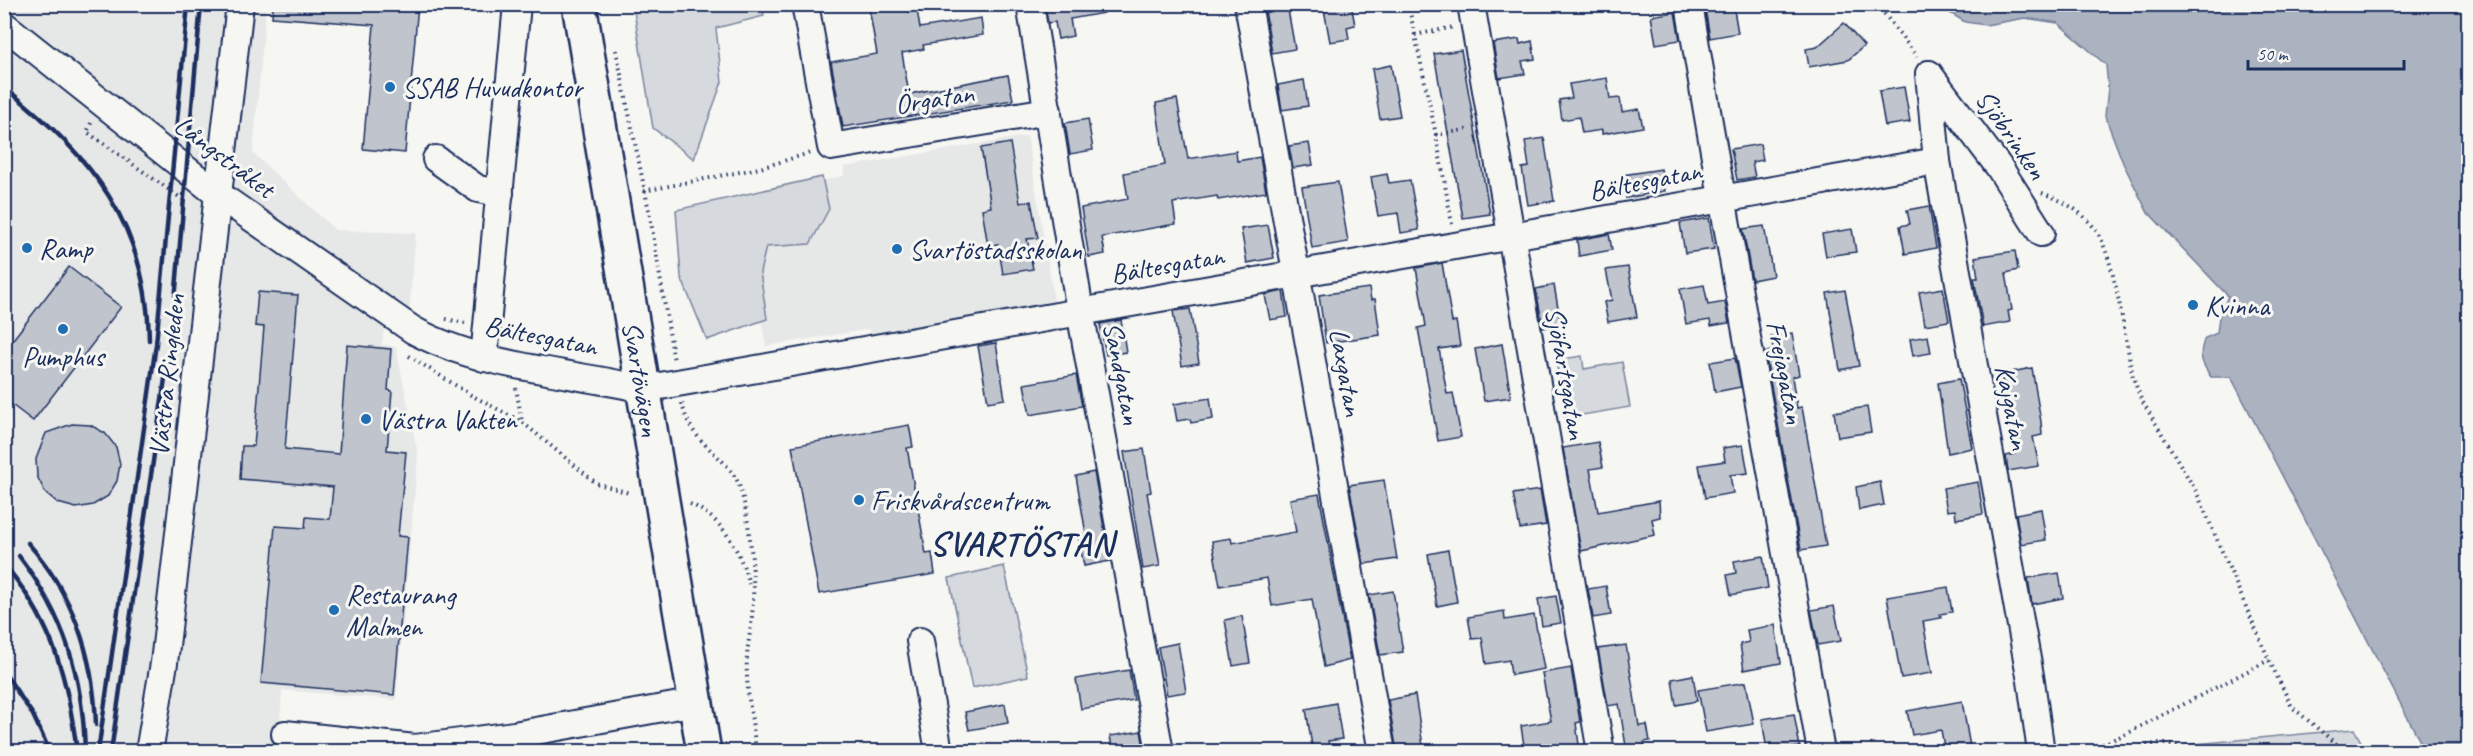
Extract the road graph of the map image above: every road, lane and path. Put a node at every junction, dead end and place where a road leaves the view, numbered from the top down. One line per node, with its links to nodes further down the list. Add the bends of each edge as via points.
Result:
1 (240, 4): 22 (street, Västra Ringleden)
2 (517, 4): 23 (street)
3 (579, 4): 35 (main road, Svartövägen)
4 (805, 4): 17 (street)
5 (1029, 4): 14 (street, Sandgatan)
6 (1248, 4): 28 (street, Laxgatan)
7 (1408, 4): 12 (path)
8 (1689, 4): 24 (street, Frejagatan)
9 (1877, 4): 13 (path)
10 (1466, 15): 12 (path); 27 (street, Sjöfartsgatan)
11 (4, 25): 22 (street, Långstråket)
12 (1414, 35): 16 (path)
13 (1929, 74): 19 (street, Kajgatan); 20 (street, Sjöbrinken)
14 (1048, 111): 17 (street, Örgatan); 29 (street, Sandgatan)
15 (1479, 127): 16 (path)
16 (1436, 135): 26 (path)
17 (831, 147): 21 (path, via 760,168)
18 (436, 159): 23 (street, via 478,189)
19 (1936, 161): 24 (street, Bältesgatan); 51 (street, Kajgatan)
20 (2012, 188): 25 (street, Sjöbrinken); 41 (path, via 2030,188 2060,200 2080,213 2101,237 2141,399 2196,491)
21 (644, 191)
22 (216, 193): 32 (street, Långstråket); 44 (street, Västra Ringleden, via 205,323 166,652)
23 (500, 193): 31 (street)
24 (1721, 198): 27 (street, Bältesgatan); 50 (street, Frejagatan)
25 (2041, 233)
26 (1454, 234)
27 (1512, 237): 28 (street, Bältesgatan); 49 (street, Sjöfartsgatan)
28 (1297, 274): 29 (street, Bältesgatan); 48 (street, Laxgatan)
29 (1080, 311): 35 (street, Bältesgatan); 47 (street, Sandgatan)
30 (437, 316): 31 (path)
31 (487, 327): 33 (street)
32 (413, 330): 33 (street, Bältesgatan, via 434,342); 36 (path, via 410,356)
33 (484, 358): 34 (street, Bältesgatan)
34 (519, 364): 35 (street, Bältesgatan); 36 (path, via 515,386)
35 (643, 388): 42 (main road, Svartövägen)
36 (522, 422): 37 (path, via 584,475)
37 (629, 493)
38 (690, 504): 39 (path, via 704,510 723,529 746,570)
39 (752, 596)
40 (920, 641): 46 (street)
41 (2269, 660): 52 (path, via 2130,732 2087,751); 55 (path, via 2295,710)
42 (696, 702): 43 (street, via 514,735 415,748); 45 (main road, Svartövägen)
43 (285, 734)
44 (149, 752)
45 (704, 752)
46 (939, 752)
47 (1160, 752)
48 (1382, 752)
49 (1601, 752)
50 (1821, 752)
51 (2041, 752)
52 (2074, 752)
53 (2111, 752): 54 (path, via 2160,743)
54 (2205, 752)
55 (2346, 752)

